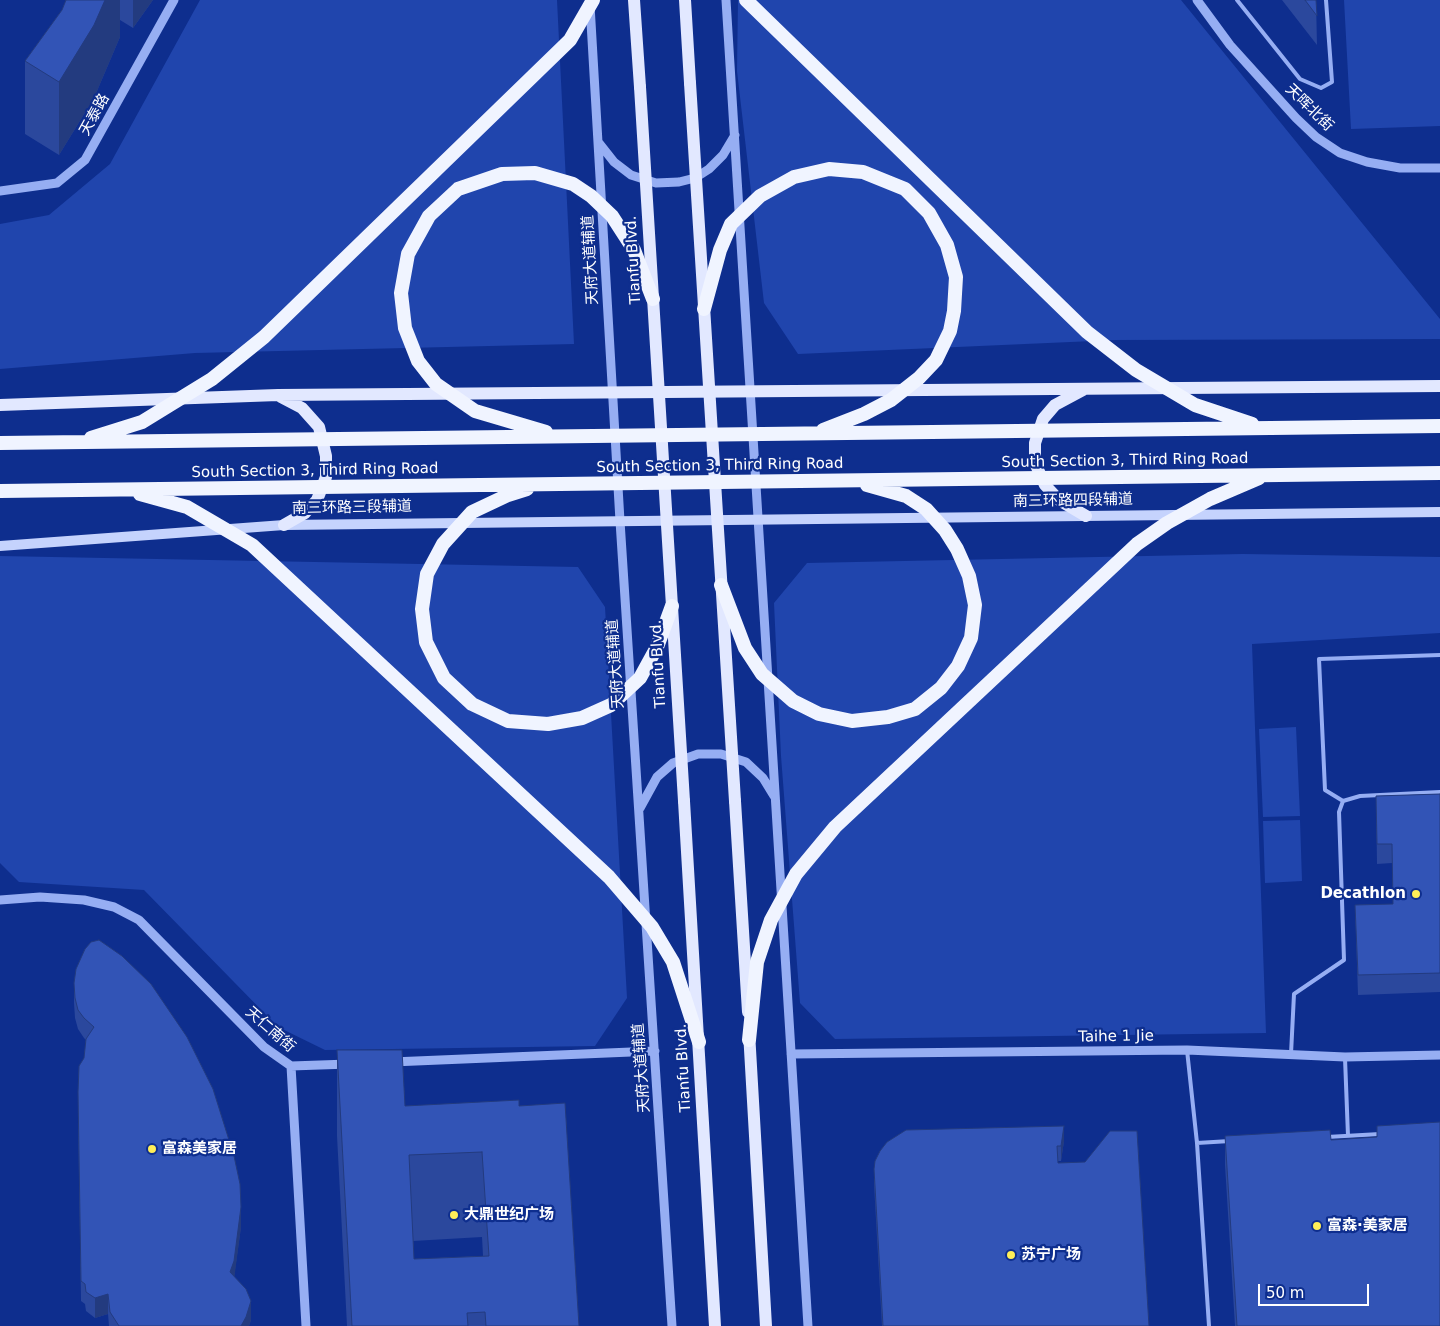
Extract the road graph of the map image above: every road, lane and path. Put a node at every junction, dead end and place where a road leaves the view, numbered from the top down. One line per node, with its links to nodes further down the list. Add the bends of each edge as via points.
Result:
1 (174, 0): 13 (street, 天泰路, via 85,160 58,183)
2 (591, 0): 11 (street, 天府大道辅道); 26 (highway, bridge, via 570,40 264,337 212,379 142,422)
3 (634, 0): 14 (main road, Tianfu Blvd., bridge)
4 (685, 0): 15 (main road, bridge)
5 (726, 0): 10 (street)
6 (746, 0): 23 (highway, bridge, via 1087,332 1136,370 1195,404)
7 (1197, 0): 12 (street, 天晖北街, via 1230,44 1316,137 1340,153 1367,162 1400,168)
8 (1237, 0): 9 (lane, via 1300,79 1321,88 1332,82)
9 (1326, 0)
10 (735, 134): 11 (street, via 723,155 709,169 679,182 656,183 631,175 614,162); 18 (street)
11 (598, 143): 19 (street, 天府大道辅道)
12 (1440, 168)
13 (0, 191)
14 (653, 298): 25 (highway, bridge, via 634,250 612,216 573,184 535,173 502,174 458,188 429,216 408,254 401,293 405,328 418,361 436,384 475,411); 42 (main road, Tianfu Blvd., bridge)
15 (704, 309): 24 (highway, bridge, via 720,250 731,224 760,196 794,177 829,169 863,172 905,189 929,213 947,245 956,277 950,331 936,360 891,400); 41 (main road, bridge)
16 (1440, 386): 17 (main road)
17 (1085, 389): 18 (main road); 35 (main road, via 1055,405 1044,419 1035,443 1035,463 1045,485 1059,500)
18 (750, 392): 19 (main road); 37 (street)
19 (613, 393): 20 (main road); 38 (street, 天府大道辅道)
20 (278, 396): 21 (main road); 39 (main road, via 302,408 319,427 326,456 326,477 317,500 305,513)
21 (0, 405)
22 (1440, 426): 23 (highway, South Section 3, Third Ring Road, bridge)
23 (1262, 428): 24 (highway, South Section 3, Third Ring Road, bridge)
24 (816, 433): 25 (highway, South Section 3, Third Ring Road, bridge)
25 (561, 436): 26 (highway, South Section 3, Third Ring Road, bridge)
26 (77, 442): 27 (highway, South Section 3, Third Ring Road, bridge)
27 (0, 443)
28 (1440, 473): 29 (highway, South Section 3, Third Ring Road, bridge)
29 (1266, 475): 30 (highway, South Section 3, Third Ring Road, bridge); 49 (highway, bridge, via 1210,499 1137,544 835,827 796,874 771,920 758,962)
30 (852, 480): 31 (highway, South Section 3, Third Ring Road, bridge); 41 (highway, bridge, via 906,496 926,509 945,530 969,576 975,605 971,638 958,666 941,688 915,709 888,718 852,721 819,714 793,701 762,674 745,648)
31 (540, 484): 32 (highway, South Section 3, Third Ring Road, bridge); 42 (highway, bridge, via 472,512 442,544 426,574 422,608 426,642 444,678 472,704 508,721 548,724 582,718 611,705 640,678 657,647)
32 (122, 490): 33 (highway, South Section 3, Third Ring Road, bridge); 50 (highway, bridge, via 187,507 252,545 609,877 652,927 673,962)
33 (0, 491)
34 (1440, 512): 35 (main road, 南三环路四段辅道)
35 (1086, 516): 37 (main road, 南三环路四段辅道)
36 (706, 520): 37 (main road, 南三环路四段辅道); 38 (main road, 南三环路三段辅道)
37 (758, 520): 45 (street)
38 (620, 521): 39 (main road, 南三环路三段辅道); 47 (street, 天府大道辅道)
39 (284, 525): 40 (main road, 南三环路三段辅道)
40 (0, 546)
41 (721, 585): 49 (main road, bridge)
42 (672, 606): 50 (main road, Tianfu Blvd., bridge)
43 (1440, 655): 46 (lane, via 1319,659 1325,790)
44 (1440, 792): 46 (lane, via 1360,796)
45 (776, 799): 47 (street, via 763,778 746,762 722,754 698,754 673,763 657,777); 53 (street)
46 (1343, 801): 54 (lane, via 1340,812 1344,960 1294,994)
47 (639, 808): 52 (street, 天府大道辅道)
48 (0, 900): 59 (street, 天仁南街, via 40,897 84,900 114,907 139,920 264,1047)
49 (749, 1040): 68 (main road)
50 (699, 1042): 67 (main road, Tianfu Blvd.)
51 (1187, 1050): 53 (street, Taihe 1 Jie); 54 (street, Taihe 1 Jie); 64 (lane)
52 (655, 1051): 58 (street); 66 (street, 天府大道辅道)
53 (791, 1054): 69 (street)
54 (1291, 1054): 56 (street, Taihe 1 Jie)
55 (1440, 1055): 56 (street, Taihe 1 Jie)
56 (1345, 1057): 61 (lane)
57 (360, 1063): 59 (street, 天仁南街)
58 (379, 1063)
59 (292, 1066): 65 (street)
60 (1385, 1134): 61 (lane)
61 (1348, 1136): 62 (lane)
62 (1320, 1137)
63 (1235, 1141): 64 (lane)
64 (1197, 1143): 70 (lane)
65 (306, 1326)
66 (672, 1326)
67 (715, 1326)
68 (766, 1326)
69 (808, 1326)
70 (1209, 1326)

